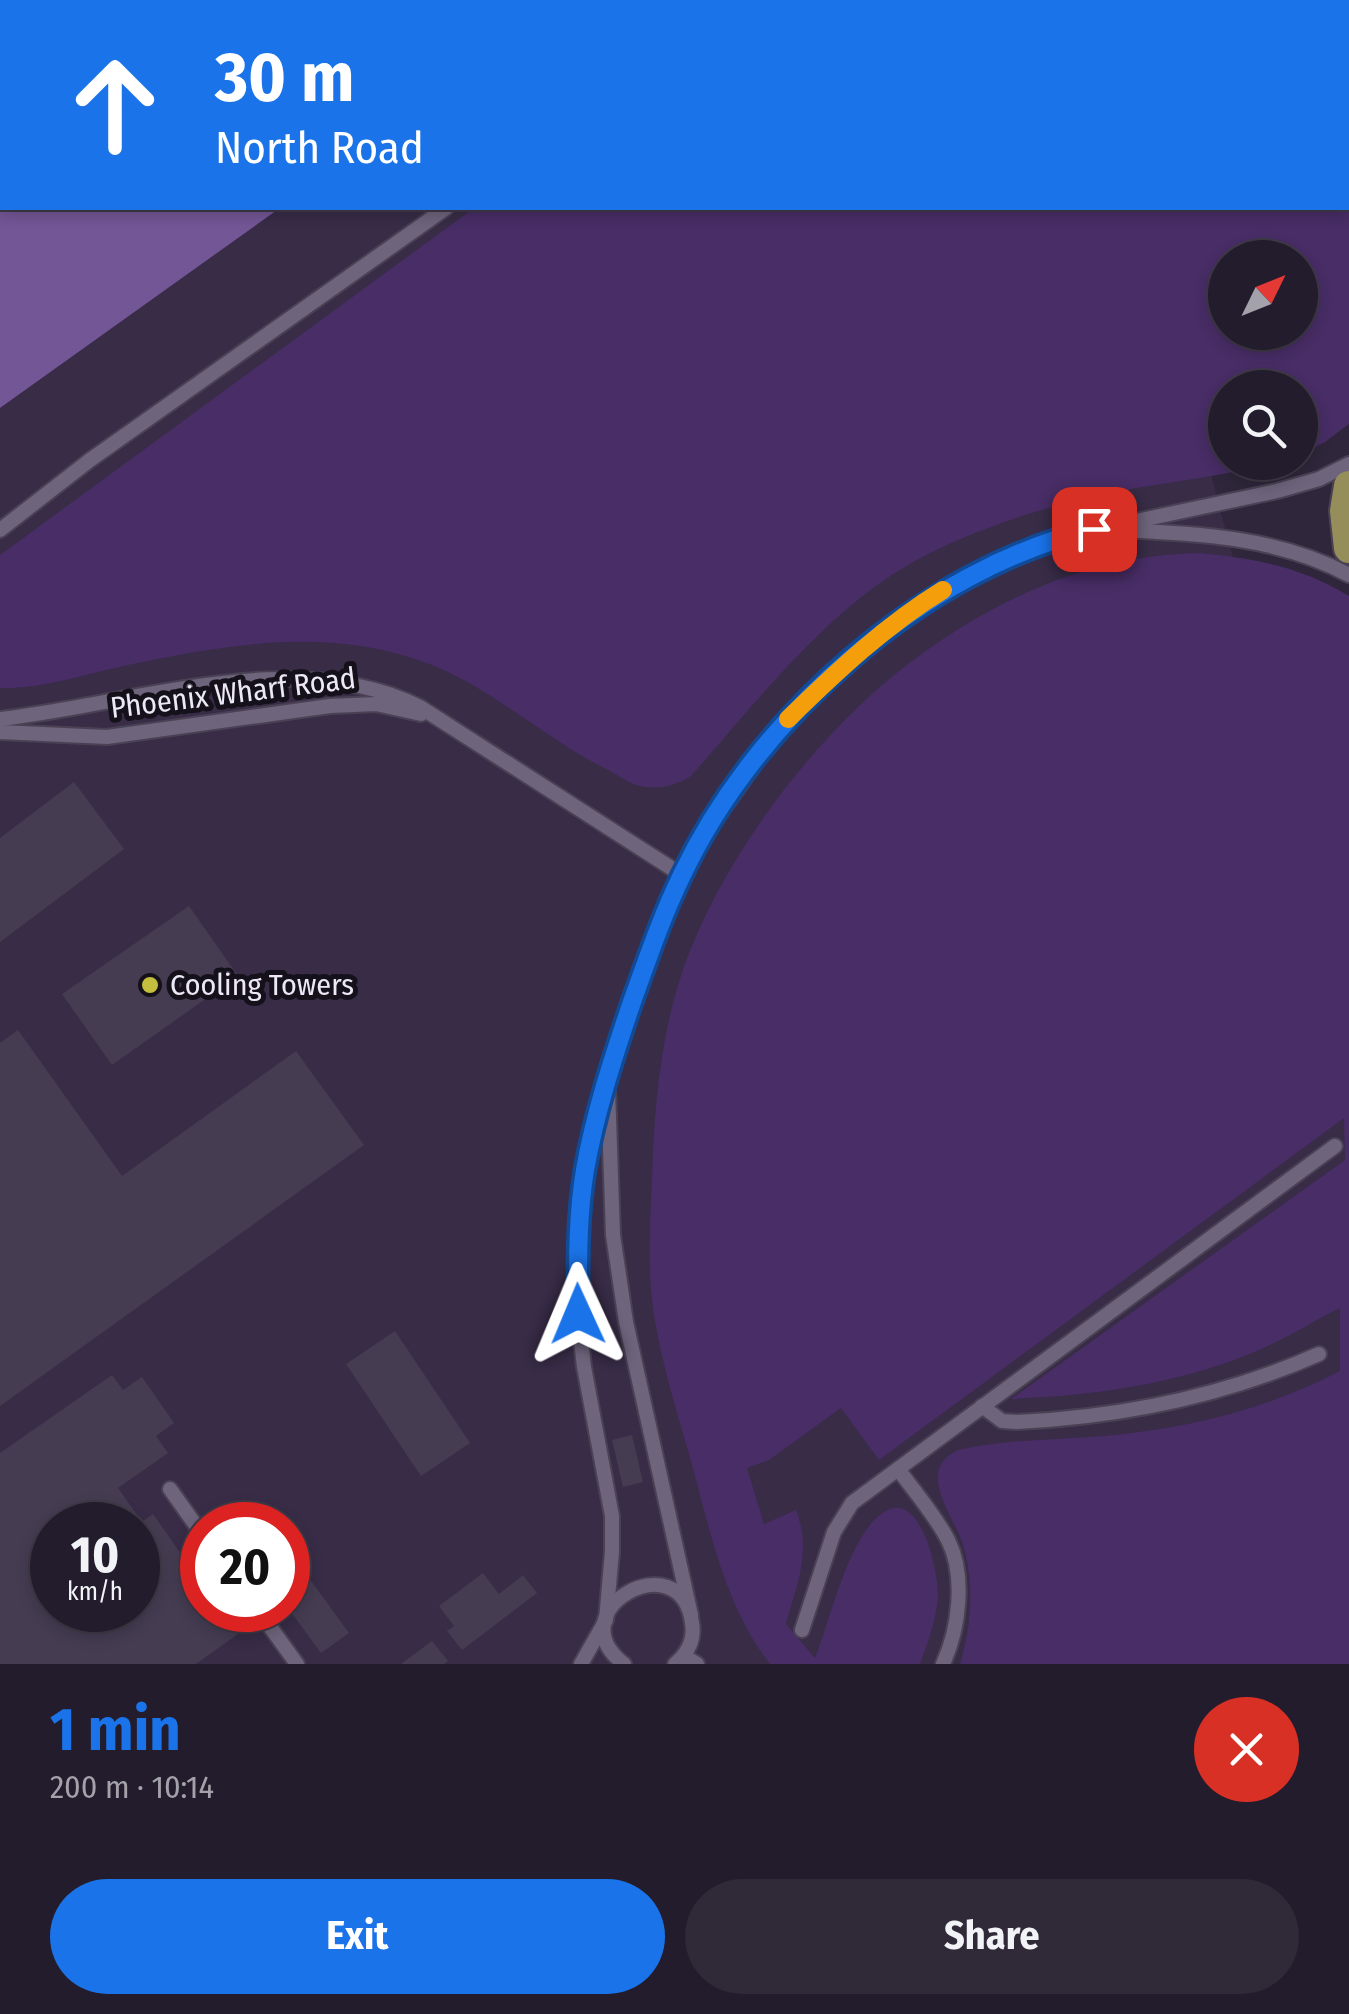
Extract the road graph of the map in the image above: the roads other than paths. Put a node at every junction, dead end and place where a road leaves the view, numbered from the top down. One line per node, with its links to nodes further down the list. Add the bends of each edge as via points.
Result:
1 (443, 210): 5 (lane)
2 (1349, 464): 4 (lane, via 1278,491)
3 (1349, 486): 6 (main road)
4 (1094, 529): 7 (lane, via 1280,548); 11 (lane, via 1052,539 954,583 830,678 770,740)
5 (0, 530)
6 (1349, 548)
7 (1349, 575)
8 (0, 719): 10 (lane, via 180,687 312,682 394,694)
9 (0, 732): 10 (lane, Phoenix Wharf Road, via 107,737 376,704)
10 (466, 735): 11 (lane)
11 (682, 875): 12 (lane)
12 (608, 1072): 19 (lane, via 613,1235 626,1322); 20 (lane, via 584,1174 578,1314 612,1516)
13 (1335, 1146): 15 (lane)
14 (1320, 1354): 15 (lane, via 1220,1391 1130,1410 1016,1422 1002,1421)
15 (982, 1406): 16 (lane)
16 (898, 1468): 21 (lane, via 845,1510); 27 (lane, via 950,1544 956,1568 955,1620)
17 (170, 1489): 18 (lane)
18 (180, 1503)
19 (691, 1615): 20 (lane, via 673,1591 644,1584 619,1596); 23 (lane)
20 (606, 1620): 25 (lane); 26 (lane, via 609,1648)
21 (802, 1630)
22 (274, 1632): 24 (lane)
23 (686, 1661)
24 (297, 1664)
25 (581, 1664)
26 (624, 1664)
27 (943, 1664)

